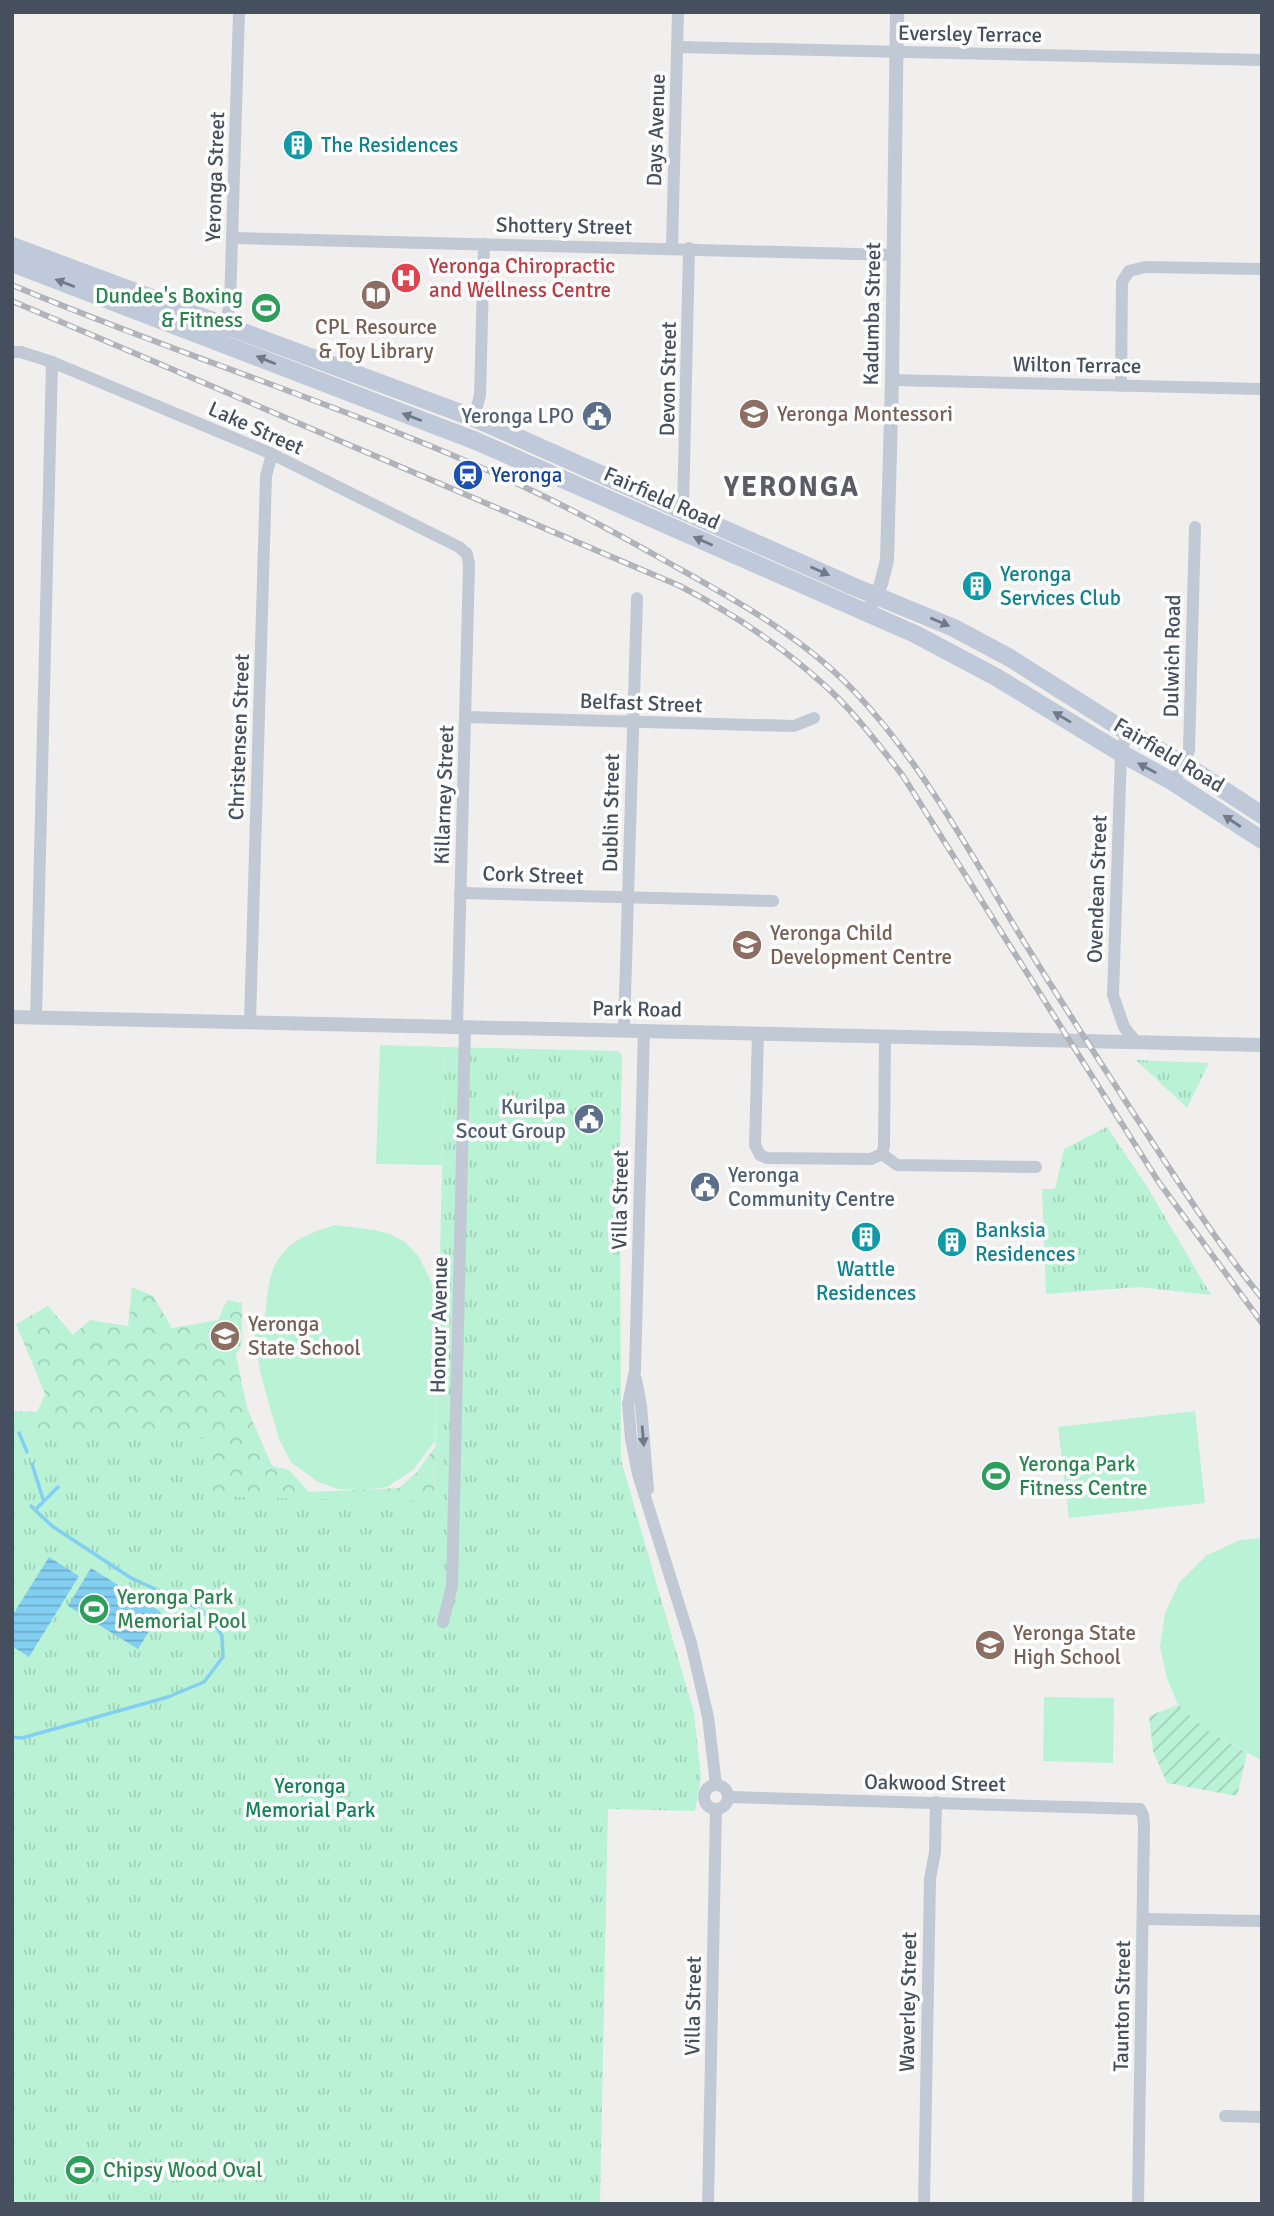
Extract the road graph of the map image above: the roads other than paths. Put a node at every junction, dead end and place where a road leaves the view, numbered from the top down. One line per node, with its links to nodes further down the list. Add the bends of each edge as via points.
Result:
1 (239, 12): 7 (street, Yeronga Street)
2 (678, 12): 4 (street, Days Avenue)
3 (897, 12): 5 (street, Kadumba Street)
4 (678, 47): 5 (street, Eversley Terrace); 10 (street, Days Avenue)
5 (896, 52): 6 (street, Eversley Terrace); 12 (street, Kadumba Street)
6 (1262, 60)
7 (233, 238): 8 (street, Shottery Street); 15 (street, Yeronga Street)
8 (484, 244): 10 (street, Shottery Street); 22 (street, via 480,395)
9 (12, 246): 15 (main road, Fairfield Road)
10 (672, 248): 11 (street, Shottery Street)
11 (689, 248): 12 (street, Shottery Street); 24 (street, Devon Street)
12 (894, 255): 19 (street, Kadumba Street)
13 (12, 263): 16 (main road, Fairfield Road, one-way to 13)
14 (1262, 269): 20 (street, via 1145,267 1129,271 1122,282)
15 (226, 324): 16 (street, Yeronga Street); 22 (main road, Fairfield Road)
16 (220, 341): 29 (main road, Fairfield Road, one-way to 16, via 476,441)
17 (12, 352): 18 (street, Lake Street)
18 (52, 362): 23 (street, Lake Street); 43 (street)
19 (892, 380): 20 (street, Wilton Terrace); 27 (street, Kadumba Street, via 887,560)
20 (1121, 386): 21 (street, Wilton Terrace)
21 (1262, 389)
22 (474, 418): 24 (main road, Fairfield Road)
23 (272, 454): 26 (street, Lake Street, via 459,547); 44 (street, Christensen Street, via 266,476)
24 (683, 510): 27 (main road, Fairfield Road, one-way to 27)
25 (1195, 527): 35 (street, Dulwich Road, via 1189,741)
26 (469, 564): 30 (street, Killarney Street)
27 (877, 596): 29 (street, Kadumba Street); 33 (main road, Fairfield Road, one-way to 33, via 954,628 1010,658)
28 (637, 598): 32 (street, Dublin Street)
29 (868, 613): 34 (main road, Fairfield Road, one-way to 29, via 996,677)
30 (465, 717): 32 (street, Belfast Street); 39 (street, Killarney Street)
31 (814, 718): 32 (street, Belfast Street, via 794,726)
32 (633, 722): 40 (street, Dublin Street)
33 (1127, 732): 34 (street, Ovendean Street); 35 (main road, Fairfield Road)
34 (1121, 753): 36 (main road, Fairfield Road, one-way to 34); 50 (street, Ovendean Street, via 1113,995 1124,1027)
35 (1184, 764): 36 (street, Dulwich Road); 37 (main road, Fairfield Road)
36 (1173, 782): 38 (main road, Fairfield Road, one-way to 36)
37 (1262, 815)
38 (1262, 840)
39 (460, 892): 40 (street, Cork Street); 45 (street, Killarney Street)
40 (628, 897): 41 (street, Cork Street); 46 (street, Dublin Street)
41 (773, 901)
42 (12, 1017): 43 (street, Park Road)
43 (36, 1018): 44 (street, Park Road)
44 (250, 1022): 45 (street, Park Road)
45 (461, 1028): 46 (street, Park Road); 54 (street, Honour Avenue, via 452,1586)
46 (624, 1030): 47 (street, Park Road)
47 (644, 1030): 48 (street, Park Road); 55 (street, Villa Street, via 635,1371 649,1502 691,1643 708,1717)
48 (758, 1033): 49 (street, Park Road); 52 (street, via 755,1145 760,1155 871,1160)
49 (886, 1036): 50 (street, Park Road); 52 (street)
50 (1136, 1042): 51 (street, Park Road)
51 (1262, 1045)
52 (882, 1154): 53 (street, via 898,1164)
53 (1036, 1167)
54 (443, 1622)
55 (716, 1785): 56 (street, via 723,1787); 58 (street, via 706,1791 704,1799)
56 (728, 1797): 57 (street, Oakwood Street); 58 (street, via 723,1807)
57 (936, 1802): 59 (street, Oakwood Street); 65 (street, Waverley Street, via 930,1879)
58 (716, 1809): 64 (street, Villa Street)
59 (1140, 1809): 60 (street, Taunton Street, via 1144,1817)
60 (1143, 1919): 61 (street); 66 (street, Taunton Street)
61 (1262, 1921)
62 (1225, 2116): 63 (street)
63 (1262, 2117)
64 (708, 2204)
65 (924, 2204)
66 (1138, 2204)

